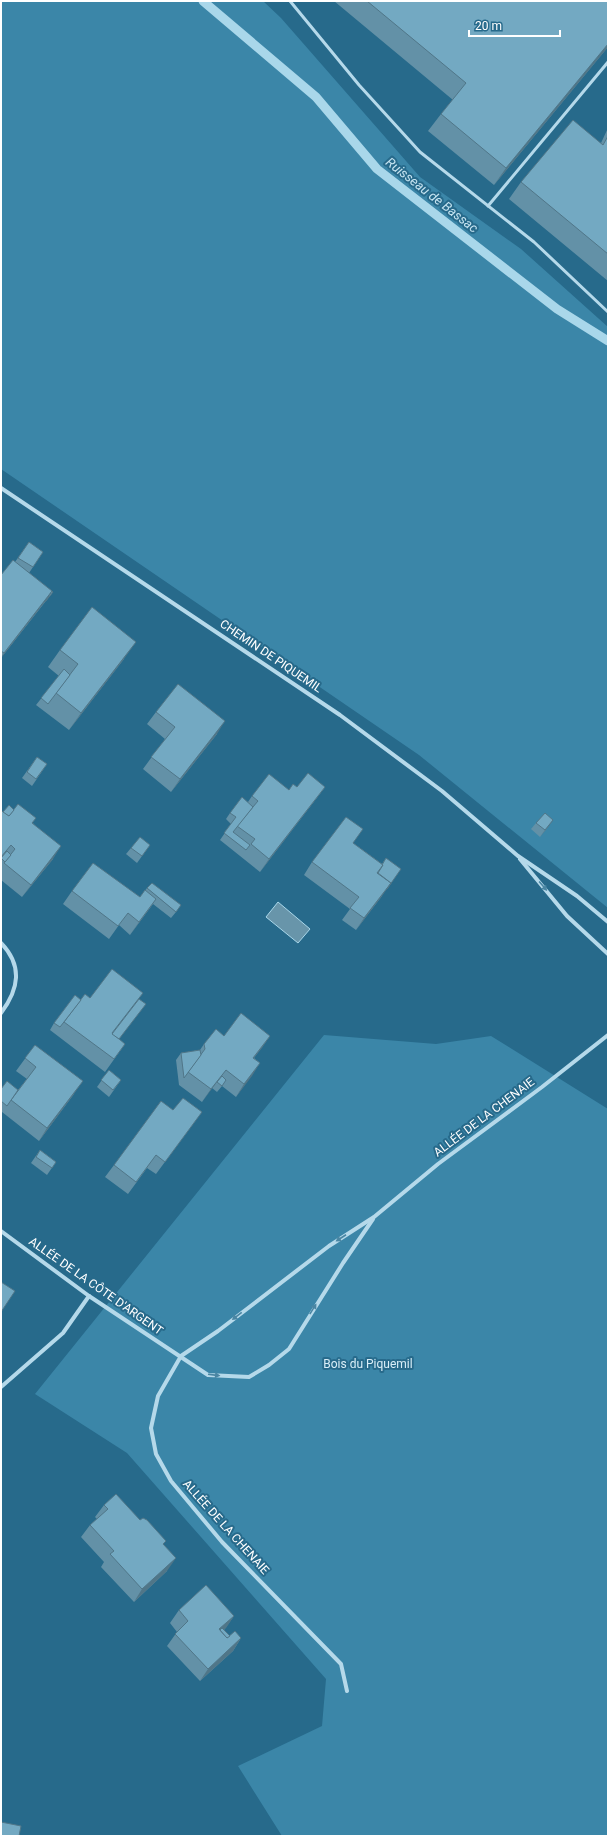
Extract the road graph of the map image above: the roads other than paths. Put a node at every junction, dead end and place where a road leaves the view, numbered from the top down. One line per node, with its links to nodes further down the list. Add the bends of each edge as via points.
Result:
1 (290, 1): 3 (lane, via 359,85 420,152)
2 (608, 62): 3 (lane)
3 (488, 206): 4 (lane, via 534,242)
4 (608, 312)
5 (1, 488): 6 (street, CHEMIN DE PIQUEMIL, via 340,715 442,791)
6 (518, 856): 7 (street, CHEMIN DE PIQUEMIL, via 578,896); 9 (street, CHEMIN DE PIQUEMIL, one-way to 9, via 567,916)
7 (608, 922)
8 (1, 943): 10 (street, via 9,952 17,971 14,990)
9 (608, 954)
10 (1, 1013)
11 (608, 1035): 12 (street, ALLÉE DE LA CHENAIE, via 438,1164)
12 (374, 1217): 15 (street, ALLÉE DE LA CHENAIE, one-way to 15, via 330,1246); 15 (street, ALLÉE DE LA CHENAIE, one-way to 12, via 208,1375 249,1377 269,1365 288,1349)
13 (1, 1231): 14 (street, ALLÉE DE LA CÔTE D'ARGENT)
14 (89, 1296): 15 (street, ALLÉE DE LA CÔTE D'ARGENT); 16 (street, via 63,1333)
15 (181, 1356): 17 (street, ALLÉE DE LA CHENAIE, via 158,1396 151,1428 156,1454 170,1481 222,1542 341,1664)
16 (1, 1387)
17 (347, 1691)

